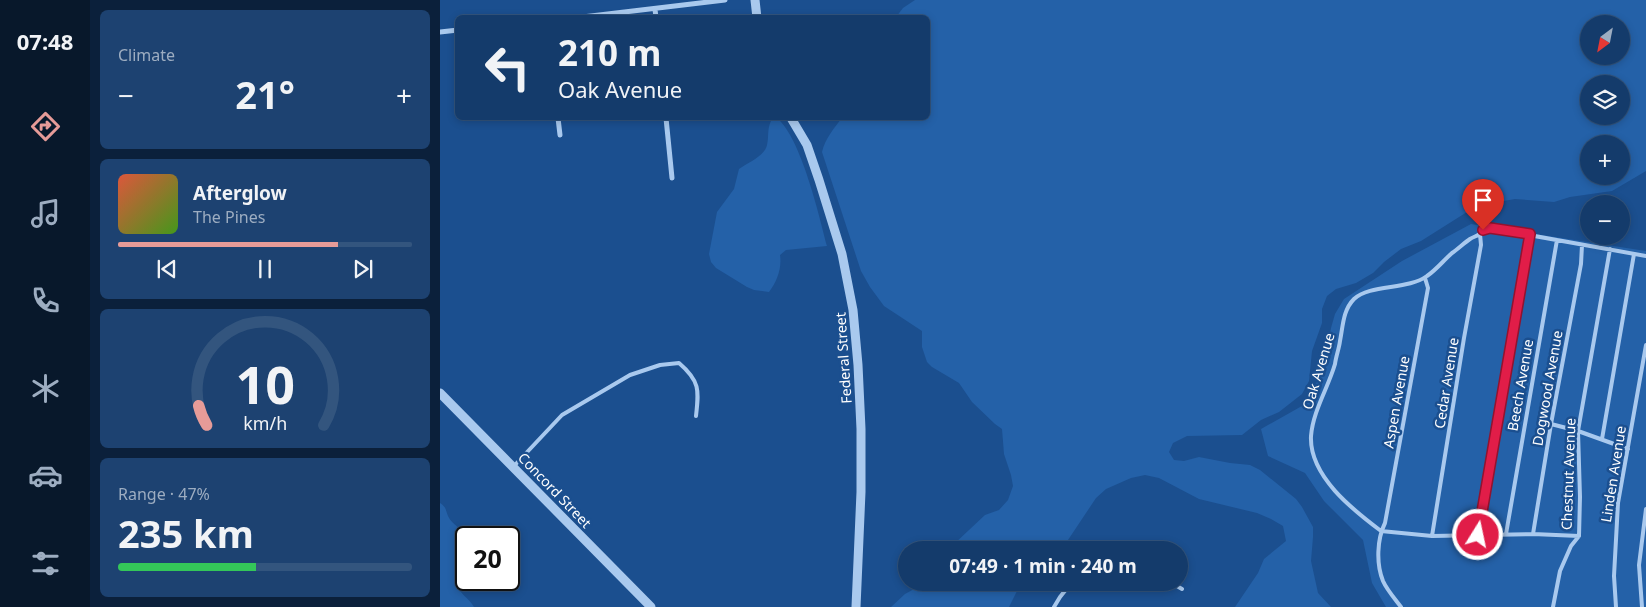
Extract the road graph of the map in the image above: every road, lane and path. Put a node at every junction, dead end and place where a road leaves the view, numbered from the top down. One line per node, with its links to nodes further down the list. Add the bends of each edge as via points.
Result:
1 (725, 0): 3 (street)
2 (755, 0): 6 (street)
3 (655, 9): 4 (street); 5 (street)
4 (601, 15)
5 (656, 15)
6 (757, 15)
7 (455, 30): 8 (street)
8 (440, 32)
9 (558, 120): 12 (street)
10 (666, 120): 13 (street)
11 (792, 120): 40 (street, Federal Street, via 806,145 831,217 853,310 861,429)
12 (560, 135)
13 (672, 178)
14 (1480, 234): 15 (lane, Oak Avenue, via 1490,228); 22 (lane, Oak Avenue); 36 (lane, Cedar Avenue, via 1481,245)
15 (1530, 234): 16 (lane, Oak Avenue); 35 (lane)
16 (1557, 240): 17 (lane, Oak Avenue); 33 (lane, Beech Avenue)
17 (1580, 245)
18 (1582, 245): 19 (lane, Oak Avenue); 26 (lane, Dogwood Avenue)
19 (1610, 249): 20 (lane, Oak Avenue); 27 (lane, Chestnut Avenue)
20 (1634, 254): 21 (lane, Oak Avenue); 28 (lane)
21 (1646, 256)
22 (1425, 278): 32 (lane, Aspen Avenue, via 1428,288 1412,382 1386,523); 32 (lane, Oak Avenue, via 1363,293 1348,307 1311,437 1320,470 1327,482 1360,515)
23 (1646, 345): 29 (lane, Linden Avenue)
24 (440, 392): 30 (street, Concord Street)
25 (696, 416): 30 (lane, via 698,392 690,372 679,363 660,365 630,375 562,415)
26 (1552, 424): 27 (lane); 34 (lane, Dogwood Avenue)
27 (1578, 431): 28 (lane); 37 (lane, Chestnut Avenue)
28 (1602, 440): 29 (lane)
29 (1628, 449): 44 (lane, Linden Avenue, via 1617,512)
30 (513, 467): 39 (street, Concord Street)
31 (1646, 509): 45 (lane, via 1639,565)
32 (1381, 530): 36 (lane); 42 (lane, Aspen Avenue, via 1379,565 1383,581)
33 (1506, 534): 34 (lane); 35 (lane)
34 (1533, 534): 37 (lane)
35 (1478, 535): 36 (lane)
36 (1432, 536)
37 (1578, 536): 43 (lane, Chestnut Avenue, via 1560,571)
38 (1065, 591): 41 (lane)
39 (651, 607)
40 (856, 607)
41 (1054, 607)
42 (1401, 607)
43 (1553, 607)
44 (1616, 607)
45 (1642, 607)

